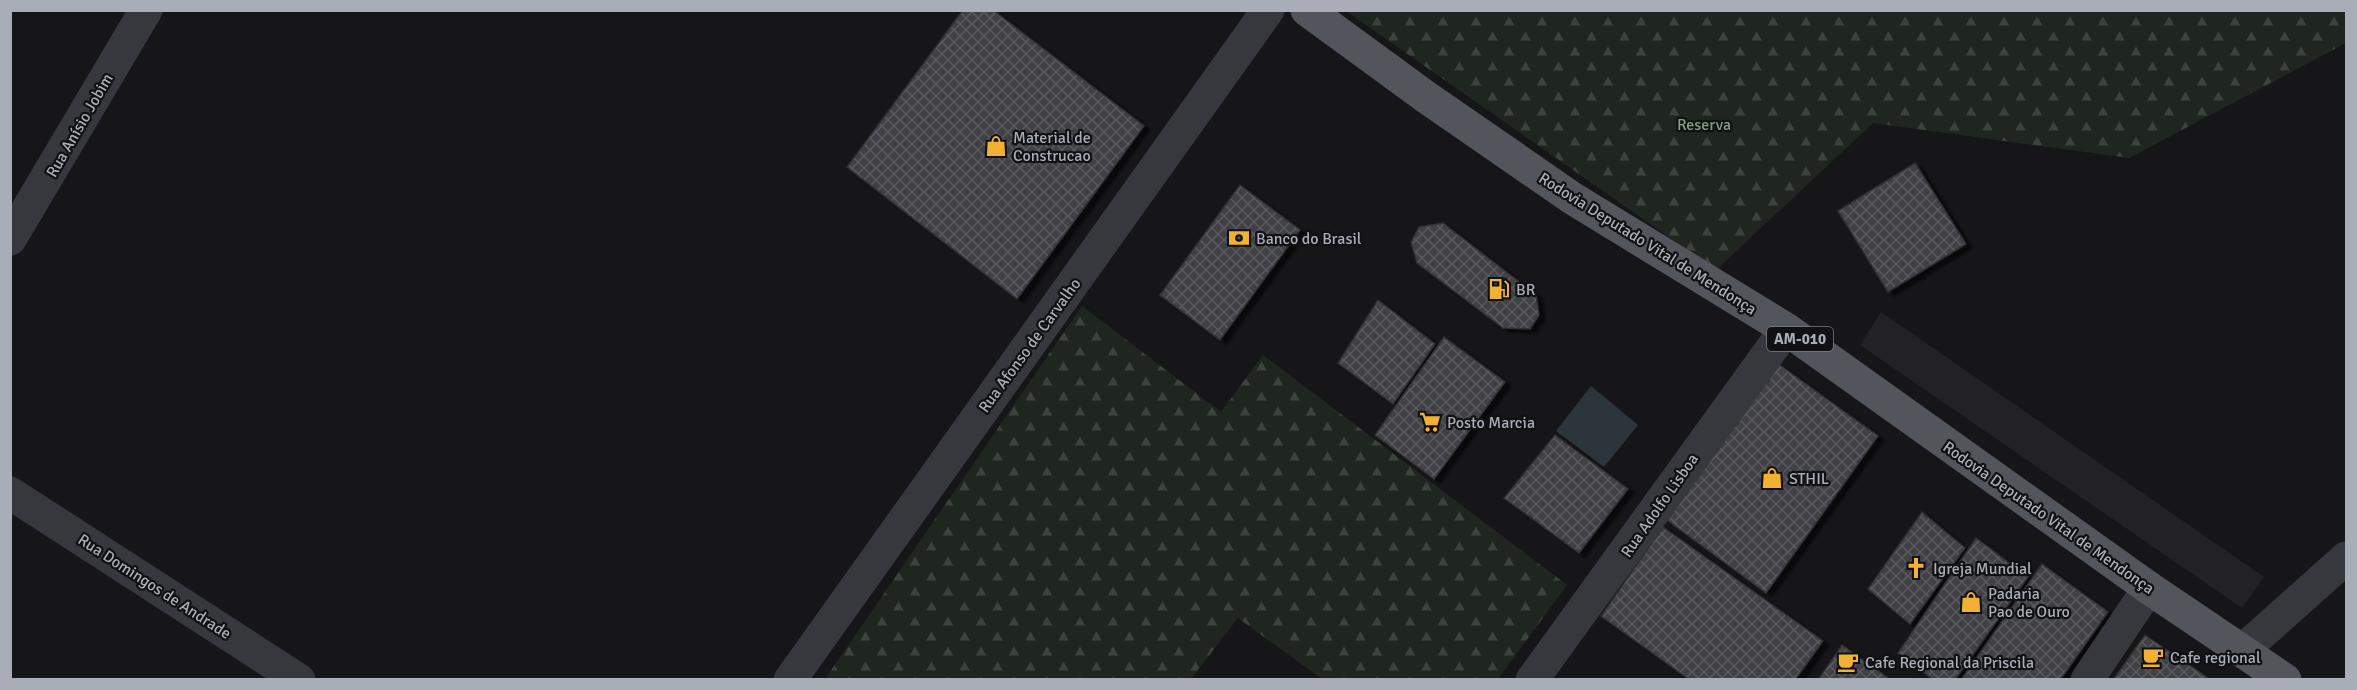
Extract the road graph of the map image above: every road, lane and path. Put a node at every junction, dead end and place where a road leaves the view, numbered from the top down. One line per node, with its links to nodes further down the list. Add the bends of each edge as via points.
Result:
1 (146, 10): 4 (street, Rua Anísio Jobim)
2 (1268, 10): 11 (street, Rua Afonso de Carvalho)
3 (1307, 10): 5 (main road, Rodovia Deputado Vital de Mendonça / AM-010, via 1572,198)
4 (10, 239)
5 (1786, 329): 8 (main road, Rodovia Deputado Vital de Mendonça / AM-010); 12 (street, Rua Adolfo Lisboa)
6 (10, 493): 10 (street, Rua Domingos de Andrade)
7 (2346, 558): 9 (street)
8 (2149, 588): 9 (main road, Rodovia Deputado Vital de Mendonça / AM-010); 13 (street)
9 (2243, 650): 14 (main road, Rodovia Deputado Vital de Mendonça / AM-010)
10 (299, 680)
11 (790, 680)
12 (1532, 680)
13 (2086, 680)
14 (2285, 680)

